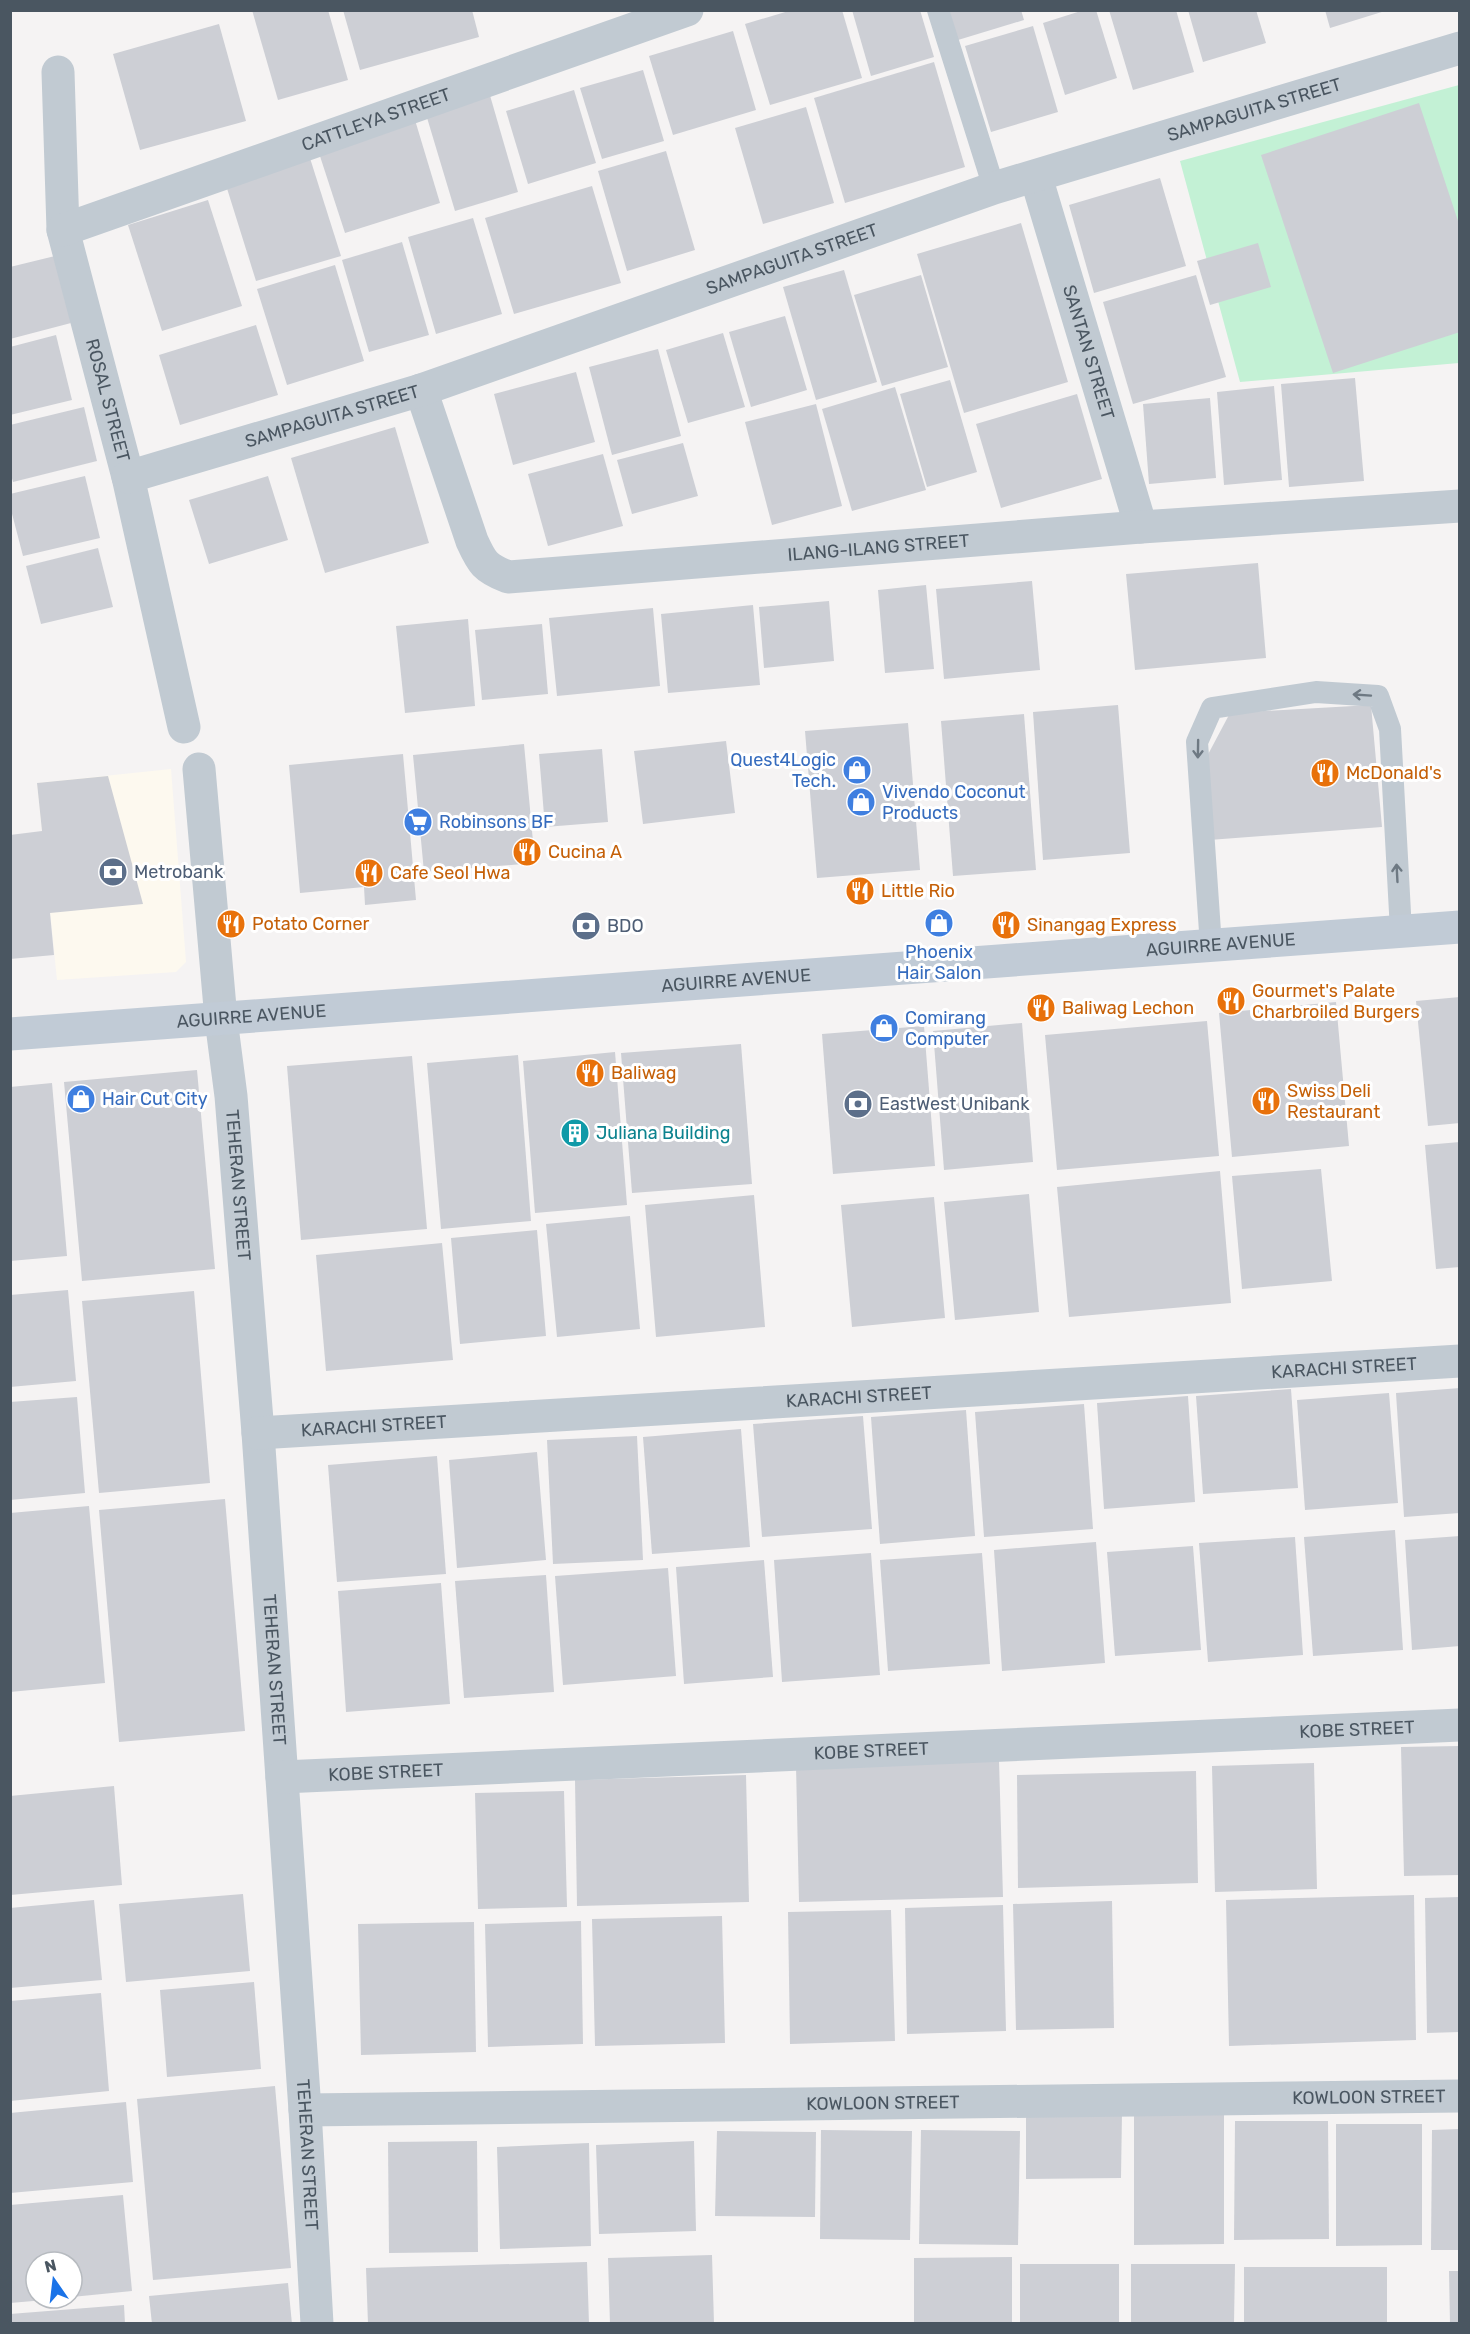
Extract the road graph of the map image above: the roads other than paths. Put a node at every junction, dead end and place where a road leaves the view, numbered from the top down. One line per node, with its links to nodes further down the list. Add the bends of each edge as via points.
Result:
1 (687, 10): 7 (street, CATTLEYA STREET)
2 (938, 10): 6 (lane)
3 (1460, 48): 5 (street, SAMPAGUITA STREET)
4 (58, 72): 7 (street, ROSAL STREET)
5 (1036, 177): 6 (street, SAMPAGUITA STREET); 11 (street, SANTAN STREET)
6 (994, 188): 8 (street, SAMPAGUITA STREET)
7 (63, 230): 9 (street, ROSAL STREET)
8 (421, 390): 9 (street, SAMPAGUITA STREET); 11 (street, ILANG-ILANG STREET, via 481,561 490,570 508,577)
9 (128, 477): 12 (street, ROSAL STREET)
10 (1460, 506): 11 (street, ILANG-ILANG STREET)
11 (1141, 526)
12 (184, 727)
13 (199, 769): 17 (street)
14 (1460, 927): 15 (street, AGUIRRE AVENUE)
15 (1401, 931): 16 (street, AGUIRRE AVENUE); 16 (lane, one-way to 16, via 1390,729 1378,696 1316,693 1212,708 1197,742)
16 (1211, 946): 17 (street, AGUIRRE AVENUE)
17 (221, 1019): 18 (street, AGUIRRE AVENUE); 20 (street, TEHERAN STREET, via 231,1096)
18 (10, 1034)
19 (1460, 1361): 20 (street, KARACHI STREET)
20 (258, 1433): 22 (street, TEHERAN STREET)
21 (1460, 1725): 22 (street, KOBE STREET)
22 (282, 1777): 24 (street, TEHERAN STREET)
23 (1460, 2096): 24 (street, KOWLOON STREET)
24 (305, 2110): 25 (street, TEHERAN STREET)
25 (317, 2324)

